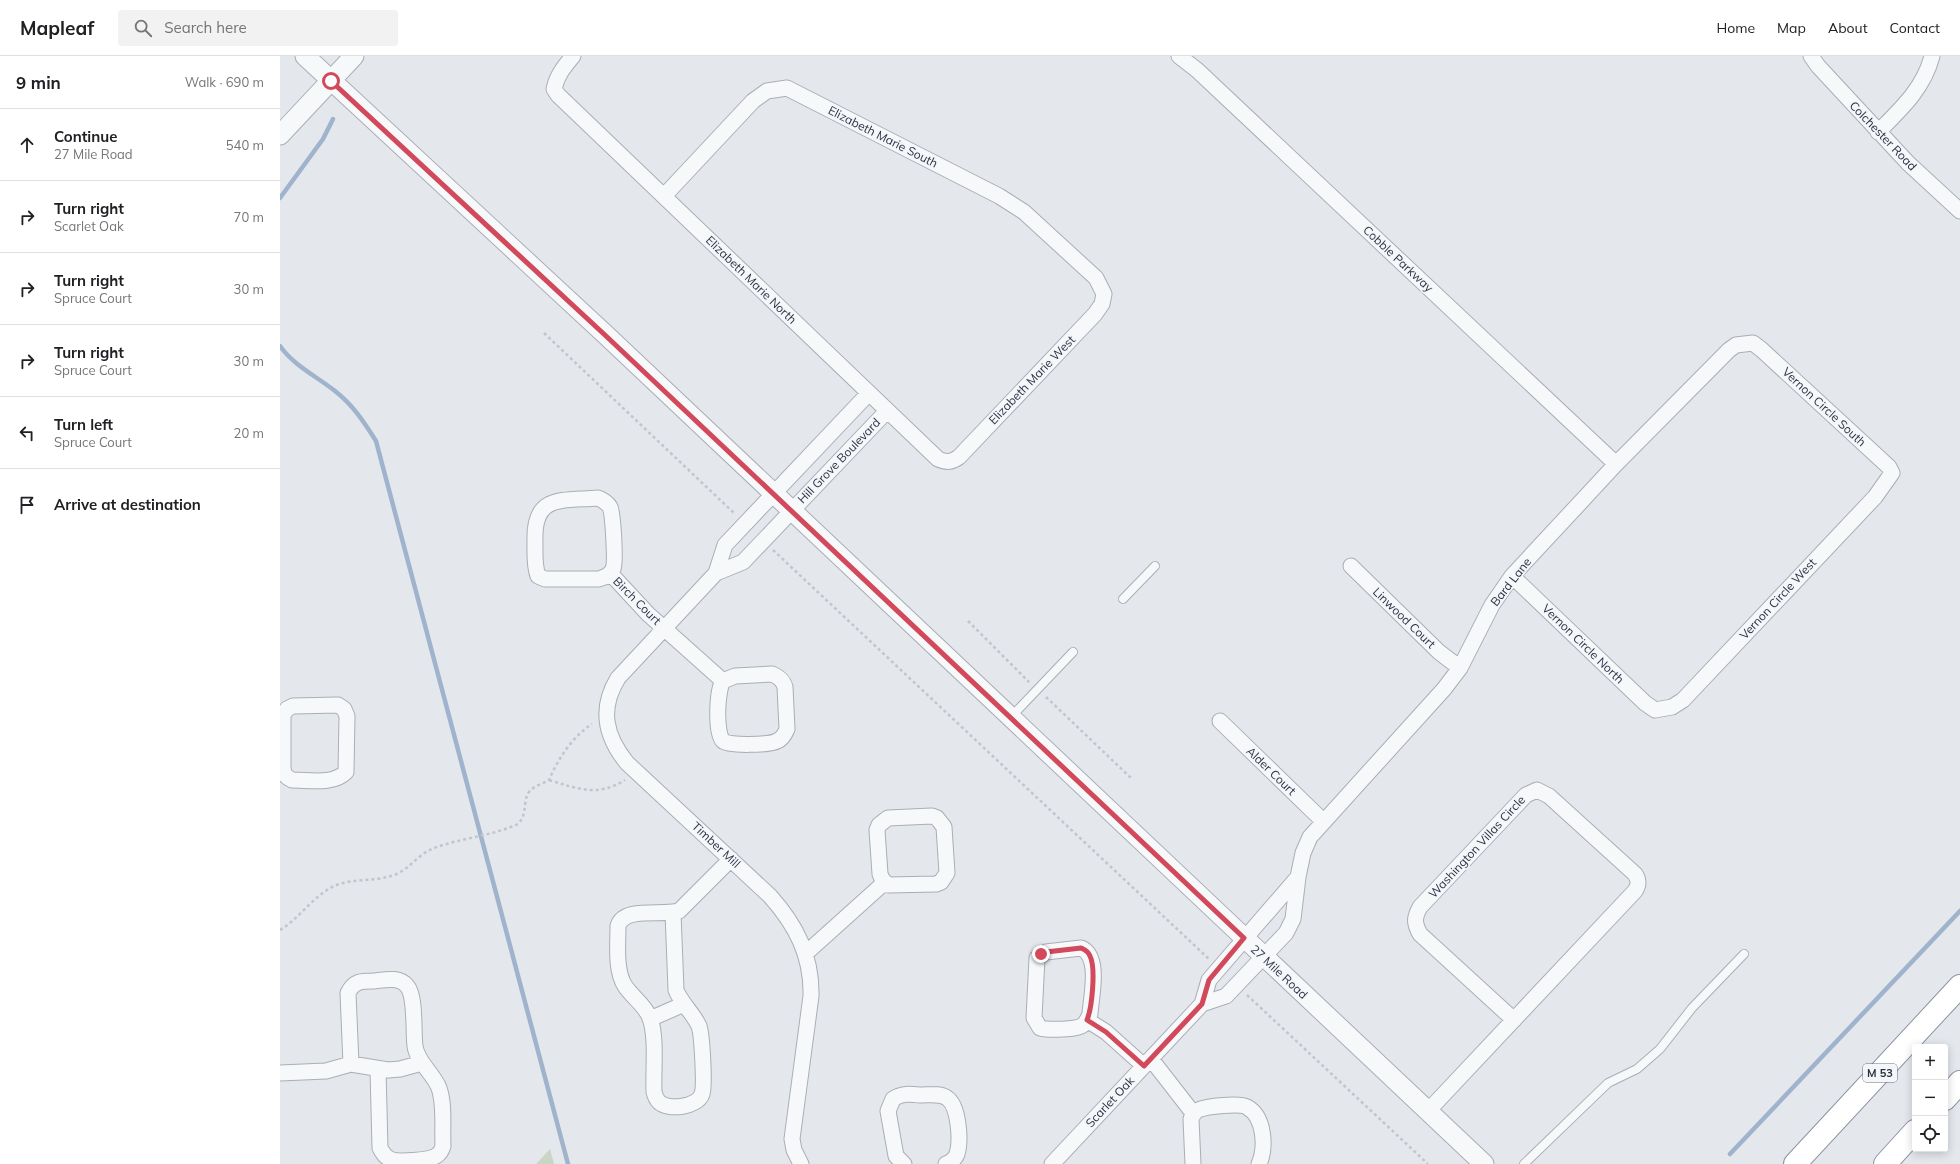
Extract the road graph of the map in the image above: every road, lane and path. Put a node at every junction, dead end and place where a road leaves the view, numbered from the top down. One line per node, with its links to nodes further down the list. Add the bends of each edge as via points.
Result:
1 (305, 56): 7 (street, 27 Mile Road)
2 (354, 56): 7 (street)
3 (573, 56): 10 (street, Elizabeth Marie North, via 561,69 554,89)
4 (1179, 56): 18 (street, Cobble Parkway, via 1197,70)
5 (1811, 56): 8 (street, Colchester Road)
6 (1932, 56): 8 (street, via 1923,81 1906,104)
7 (331, 81): 9 (street); 20 (street, 27 Mile Road)
8 (1878, 132): 11 (street, Colchester Road)
9 (280, 134)
10 (664, 196): 12 (street, Elizabeth Marie South, via 753,100 767,91 787,88 999,196 1024,212 1096,278); 15 (street, Elizabeth Marie North)
11 (1960, 211)
12 (1104, 294): 17 (street, Elizabeth Marie West, via 1096,314 959,457)
13 (544, 333): 22 (path)
14 (1753, 343): 18 (street, Bard Lane, via 1736,345 1729,350); 19 (street, Vernon Circle South, via 1889,467)
15 (869, 393): 16 (street, Elizabeth Marie North); 20 (street)
16 (887, 410): 17 (street, Elizabeth Marie North, via 938,459 944,462); 21 (street, Hill Grove Boulevard)
17 (952, 461)
18 (1616, 464): 28 (street, Bard Lane)
19 (1892, 473): 37 (street, Vernon Circle West, via 1875,497 1684,700 1672,707)
20 (772, 494): 21 (street, 27 Mile Road); 26 (street, Timber Mill, via 725,545)
21 (791, 511): 26 (street, Timber Mill, via 743,562); 39 (street, 27 Mile Road)
22 (740, 517)
23 (770, 547): 55 (path)
24 (1155, 566): 29 (lane)
25 (1351, 566): 33 (street, Linwood Court, via 1439,652)
26 (716, 573): 31 (street, Timber Mill)
27 (610, 574): 27 (street, Birch Court, via 615,563 613,515 605,500 598,498 556,502 541,510 534,526 538,576 544,579 599,579); 31 (street, Birch Court)
28 (1512, 576): 33 (street, Bard Lane, via 1492,605); 37 (street, Vernon Circle North)
29 (1123, 599)
30 (968, 621): 34 (path)
31 (664, 628): 35 (street, Birch Court); 38 (street, Timber Mill, via 618,678 611,690)
32 (1073, 652): 39 (lane)
33 (1460, 668): 45 (street, Bard Lane, via 1444,689)
34 (1020, 673)
35 (722, 681): 35 (street, via 718,693 719,734 723,741 731,744 776,742 781,739 787,729 785,687 778,676 735,676)
36 (1056, 707): 43 (path)
37 (1655, 710)
38 (606, 715): 41 (street, Timber Mill, via 612,740 618,752); 44 (path, via 573,741 555,766)
39 (1010, 718): 51 (street, 27 Mile Road)
40 (1220, 721): 45 (street, Alder Court)
41 (638, 773): 44 (path, via 605,790 579,789); 46 (street, Timber Mill)
42 (282, 776): 42 (street, via 283,715 287,709 293,706 338,705 344,709 347,716 346,772 333,780 292,780)
43 (1131, 778)
44 (549, 780): 50 (path, via 527,794 524,818 518,824 432,849 393,875 334,886 322,893 298,917)
45 (1323, 821): 47 (street, Bard Lane, via 1310,837)
46 (731, 859): 49 (street, via 685,907); 52 (street, Timber Mill, via 783,911 800,938)
47 (1298, 877): 51 (street, Bard Lane); 54 (street, Bard Lane, via 1293,919 1286,933)
48 (884, 883): 48 (street, via 892,886 936,884 945,878 947,874 944,827 937,818 888,818 879,825 877,830 880,874); 52 (street)
49 (673, 913): 58 (street, via 674,981); 60 (street, via 629,914 619,921 622,980)
50 (280, 930)
51 (1244, 938): 54 (street, 27 Mile Road); 59 (street, Scarlet Oak, via 1209,980)
52 (805, 954): 74 (street, Timber Mill, via 811,996 792,1139)
53 (1744, 954): 81 (lane, via 1692,1008 1660,1049 1637,1068 1608,1083)
54 (1264, 958): 59 (street, Scarlet Oak, via 1226,996); 70 (street, 27 Mile Road)
55 (1213, 963)
56 (1960, 986): 82 (highway, M 53)
57 (1243, 991): 79 (path)
58 (684, 1004): 60 (street); 60 (street, via 699,1028 702,1039 703,1092 696,1103 666,1106 656,1099)
59 (1202, 1004): 63 (street, Scarlet Oak)
60 (650, 1019)
61 (1087, 1020): 61 (street, via 1090,1014 1093,980 1090,955 1081,948 1041,954 1036,964 1036,1024 1045,1029 1078,1027); 63 (street)
62 (1514, 1020): 62 (street, Washington Villas Circle, via 1638,886 1635,874 1549,796 1537,790 1526,795 1415,915 1415,925 1420,934); 70 (street, Washington Villas Circle)
63 (1148, 1062): 71 (street); 76 (street, Scarlet Oak)
64 (422, 1063): 65 (street, via 415,1047 411,991 402,981 394,979 359,981 348,993); 66 (street, via 400,1069); 66 (street, via 434,1080 441,1099 443,1146 441,1152 428,1159 394,1161 383,1154 380,1148)
65 (351, 1064): 66 (street); 67 (street, via 326,1071)
66 (378, 1070)
67 (280, 1073)
68 (1960, 1082): 69 (highway)
69 (1948, 1096)
70 (1428, 1111): 80 (street, 27 Mile Road)
71 (1193, 1113): 77 (street); 78 (street, via 1203,1108 1239,1105 1254,1112 1261,1128)
72 (1912, 1134): 83 (highway)
73 (899, 1163): 75 (street, via 888,1110 898,1095 904,1094 941,1096 948,1099 957,1111 957,1154)
74 (801, 1164)
75 (946, 1164)
76 (1052, 1164)
77 (1192, 1164)
78 (1259, 1164)
79 (1428, 1164)
80 (1484, 1164)
81 (1524, 1164)
82 (1795, 1164)
83 (1885, 1164)

